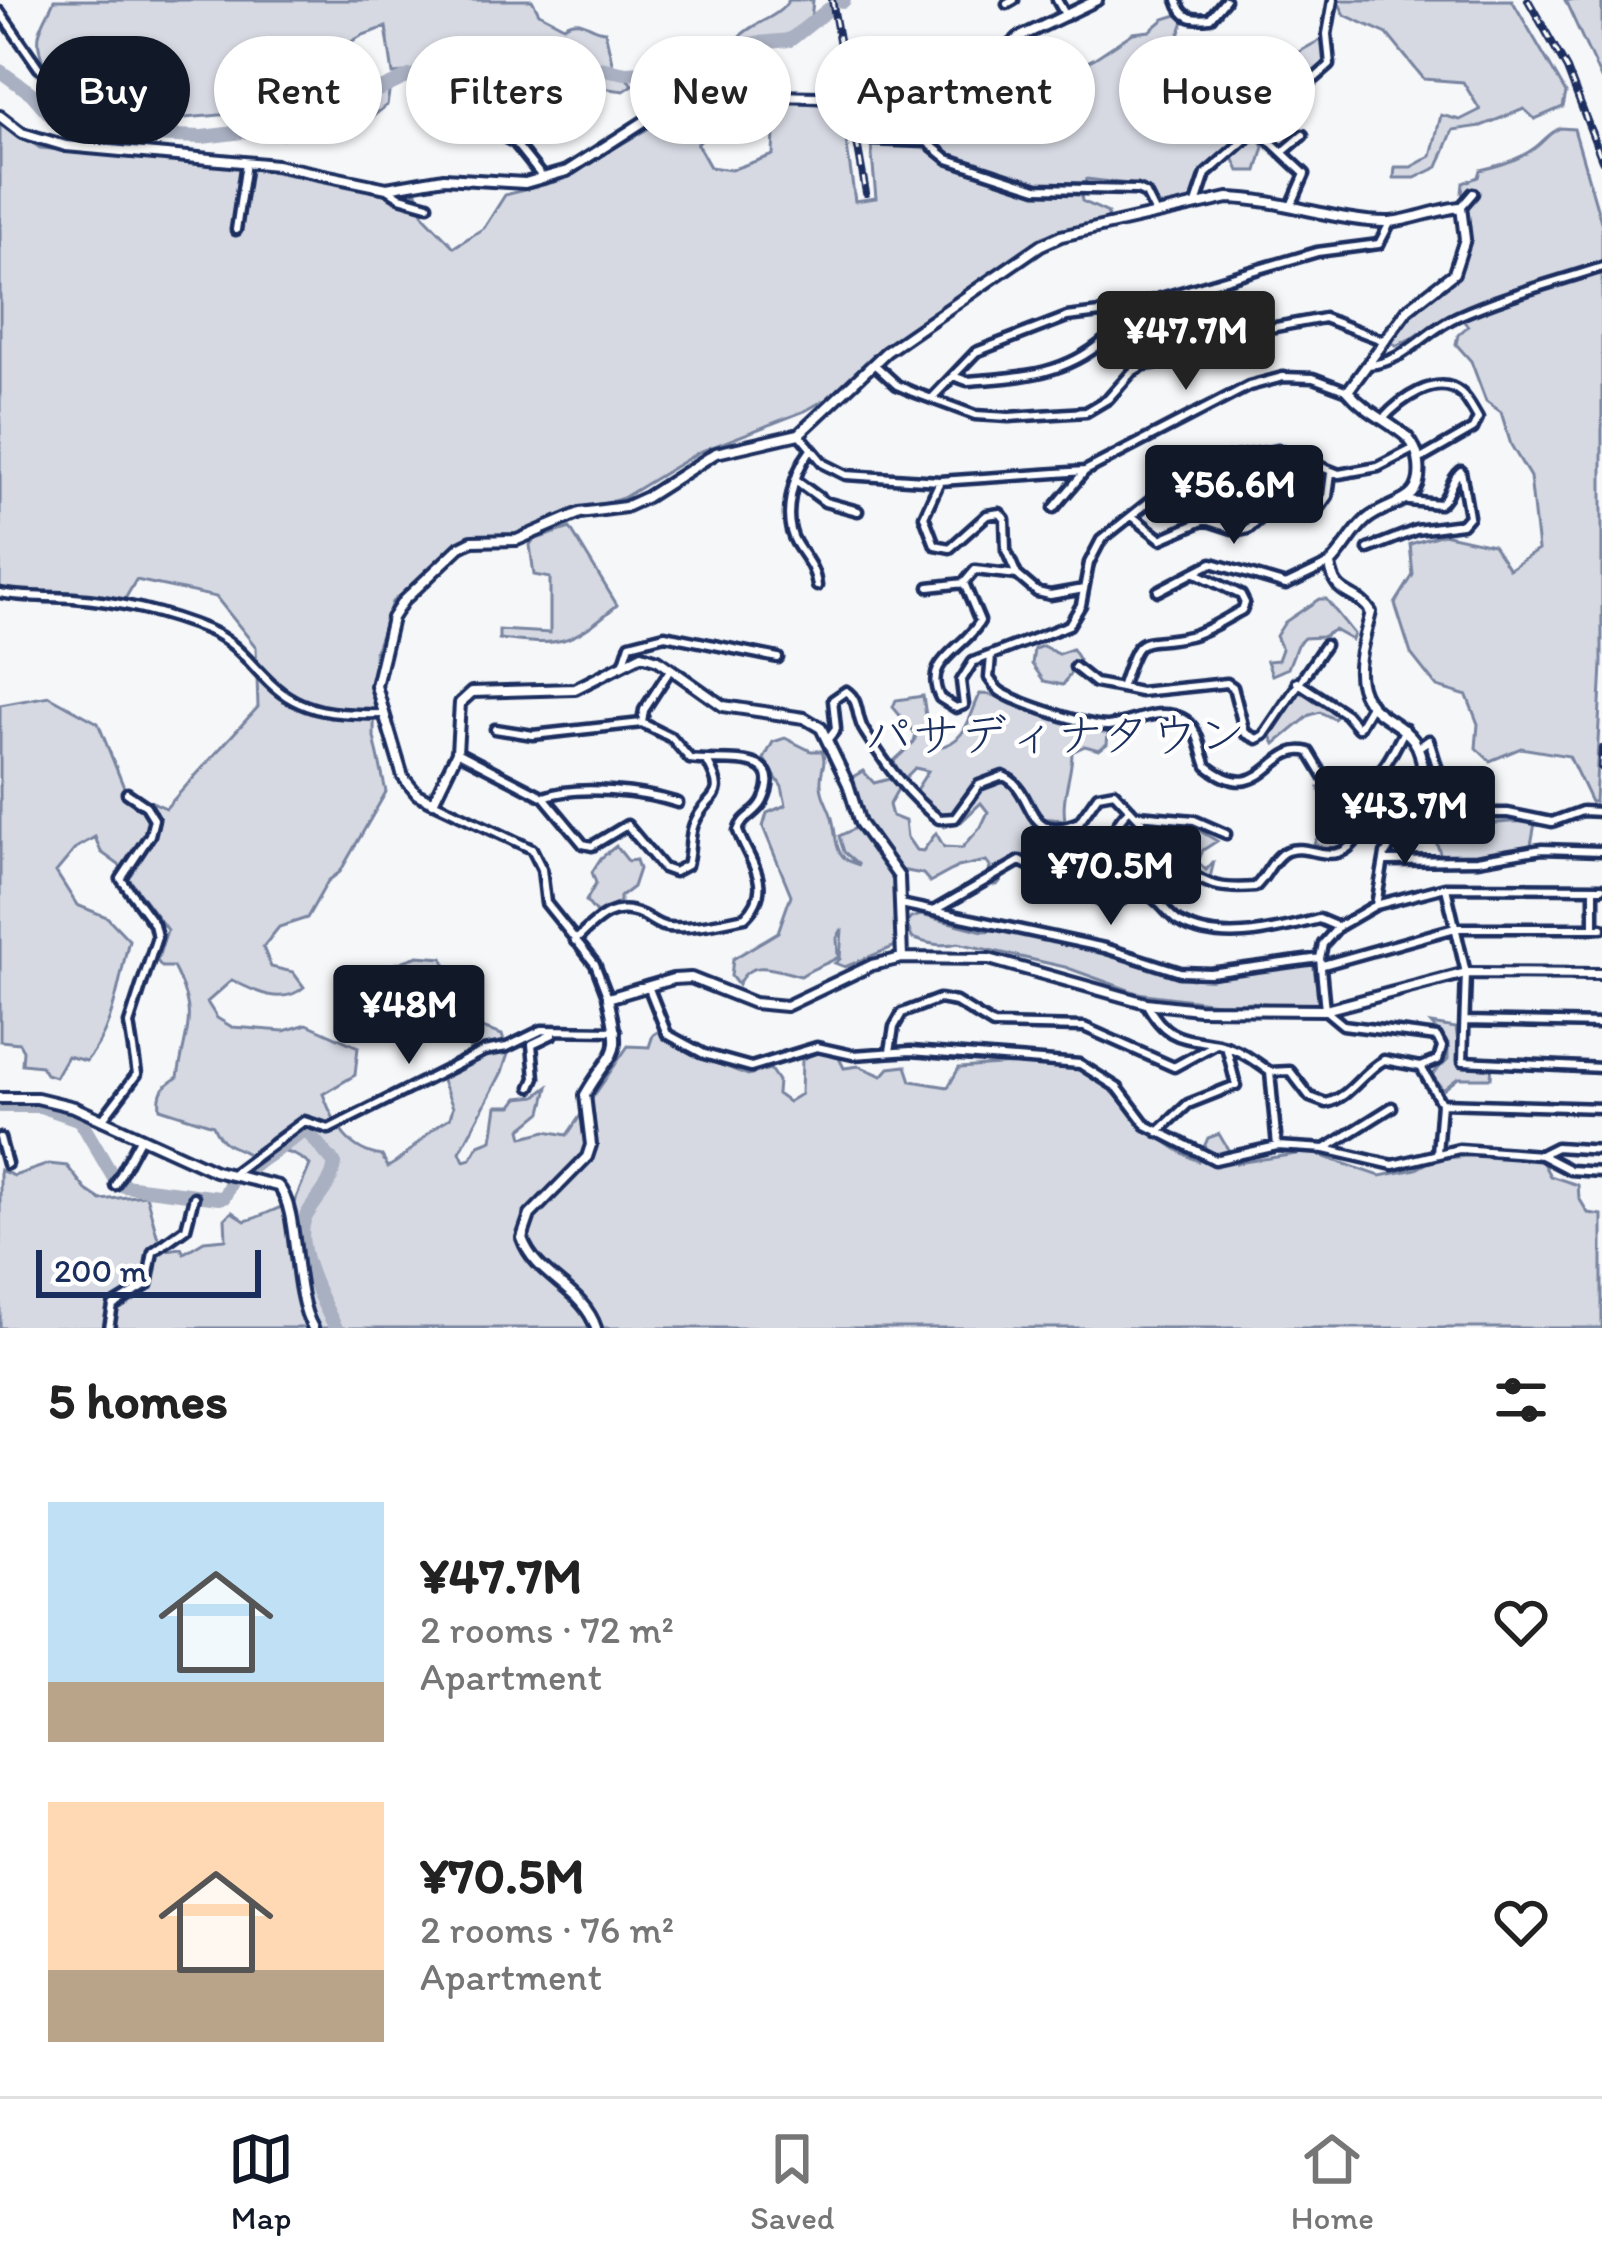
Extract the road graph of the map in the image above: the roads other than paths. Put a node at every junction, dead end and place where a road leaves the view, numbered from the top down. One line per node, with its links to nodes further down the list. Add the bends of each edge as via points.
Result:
1 (1057, 0): 7 (street)
2 (1097, 0): 7 (street)
3 (1178, 0): 4 (street, via 1184,16 1207,19)
4 (1225, 0)
5 (1333, 0): 10 (street, via 1330,65)
6 (0, 12): 9 (street)
7 (1066, 16): 8 (street)
8 (1022, 36)
9 (36, 64)
10 (1315, 78)
11 (815, 97): 20 (street, via 688,99)
12 (0, 116): 19 (street, via 22,133 66,146)
13 (516, 144): 20 (street)
14 (929, 144): 27 (street, via 1005,181 1137,190)
15 (1239, 144): 23 (street, via 1206,174)
16 (1274, 144): 18 (street)
17 (1292, 144): 18 (street)
18 (1283, 152): 25 (street, via 1305,174)
19 (246, 161): 21 (street); 29 (street)
20 (543, 178): 21 (street, via 444,178)
21 (386, 188): 24 (street)
22 (1473, 193): 26 (street)
23 (1196, 204): 25 (street); 27 (street)
24 (428, 205)
25 (1291, 206): 28 (street)
26 (1461, 207): 28 (street); 32 (street, via 1466,238 1454,273)
27 (1156, 214): 33 (street, via 1041,244)
28 (1390, 223): 35 (street, via 1379,244 1317,252 1117,311 1067,317 976,352)
29 (236, 230)
30 (1602, 267): 34 (street, via 1492,302 1438,326 1397,360)
31 (1105, 340): 35 (street, via 1057,370)
32 (1382, 340): 34 (street); 37 (street, via 1318,318 1228,336 1173,361 1144,364 1086,412 975,415)
33 (874, 364): 37 (street, via 897,385); 39 (street)
34 (1364, 365): 36 (street)
35 (953, 376): 37 (street)
36 (1348, 391): 38 (street); 43 (street, via 1312,378 1249,386)
37 (932, 398)
38 (1381, 421): 40 (street); 42 (street, via 1419,390 1460,392 1478,418 1473,429)
39 (800, 434): 41 (street); 70 (street, via 716,453 625,507 580,513 517,540 465,544 392,618 376,686)
40 (1415, 448): 42 (street); 44 (street, via 1378,467)
41 (810, 451): 45 (street); 46 (street, via 846,475)
42 (1419, 460): 47 (street)
43 (1085, 471): 46 (street); 48 (street)
44 (1331, 473): 50 (street, via 1279,450 1219,459); 50 (street, via 1319,509 1276,504 1239,531 1205,520 1161,539)
45 (796, 481): 49 (street, via 825,502); 56 (street, via 790,529)
46 (940, 481): 54 (street, via 924,520 935,545 950,548 996,511 1005,519)
47 (1408, 500): 51 (street, via 1439,504 1461,471 1467,521); 52 (street, via 1372,515)
48 (1054, 508)
49 (858, 511)
50 (1131, 516): 58 (street, via 1096,547)
51 (1368, 549)
52 (1330, 564): 53 (street, via 1286,585 1212,563); 69 (street, via 1343,594 1371,612 1358,675)
53 (1196, 573): 59 (street); 68 (street, via 1241,596 1242,610 1185,637 1148,639)
54 (1017, 575): 55 (street, via 975,570); 58 (street, via 1050,595)
55 (964, 583): 57 (street); 62 (street, via 980,620 935,670 943,703 961,707 963,676)
56 (817, 586)
57 (929, 587)
58 (1084, 589): 62 (street, via 1069,625)
59 (1158, 591)
60 (0, 593): 70 (street, via 73,598 188,622 234,643 303,706)
61 (1325, 645): 67 (street)
62 (991, 656): 73 (street, via 989,677 1001,692 1079,719 1110,726 1136,717 1186,720 1207,766 1234,780 1265,775 1298,749 1309,752 1330,787 1360,785 1386,768)
63 (778, 658): 64 (street, via 665,635 630,644)
64 (624, 662): 66 (street, via 642,655); 76 (street, via 574,689 472,692 460,703)
65 (1075, 667): 68 (street, via 1095,683)
66 (670, 670): 71 (street); 74 (street, via 723,706 804,718)
67 (1298, 682): 68 (street, via 1257,739 1245,733 1227,682); 69 (street, via 1358,728)
68 (1121, 688)
69 (1372, 704): 73 (street)
70 (382, 714): 80 (street, via 403,777)
71 (642, 722): 72 (street, via 533,735); 77 (street, via 686,756)
72 (495, 729)
73 (1406, 729): 75 (street)
74 (829, 738): 83 (street, via 836,729 833,700 850,693 892,772 939,819 956,818 980,785 1003,776 1040,824 1071,826 1103,792 1114,792); 91 (street, via 860,823 896,870)
75 (1419, 747): 82 (street, via 1429,740 1465,813 1552,822); 84 (street, via 1420,800)
76 (457, 752): 79 (street); 80 (street)
77 (707, 761): 79 (street, via 718,790 693,824 687,865 674,872 627,825 583,844); 97 (street, via 757,763 768,777 761,805 739,826 761,881 751,912 666,927 616,910)
78 (127, 793): 121 (street, via 154,819 121,879 158,937 129,1024 137,1074)
79 (544, 796): 81 (street, via 645,794)
80 (433, 802): 97 (street, via 532,849 546,903)
81 (678, 803)
82 (1602, 812)
83 (1134, 813): 84 (street, via 1198,880 1249,888 1288,850 1338,853 1375,818); 85 (street, via 1194,820); 88 (street, via 1112,829 1103,878)
84 (1408, 820): 87 (street)
85 (1226, 834)
86 (1602, 851): 87 (street)
87 (1384, 861): 92 (street)
88 (1058, 881): 93 (street, via 1016,862); 94 (street, via 1107,904 1146,893 1181,923 1216,935 1319,919)
89 (1445, 887): 90 (street); 92 (street); 95 (street)
90 (1598, 888): 96 (street)
91 (901, 904): 93 (street); 98 (street)
92 (1376, 905): 94 (street)
93 (934, 910): 99 (street, via 1195,974)
94 (1338, 927): 99 (street)
95 (1455, 928): 96 (street); 99 (street); 100 (street)
96 (1598, 928)
97 (575, 941): 103 (street)
98 (902, 958): 102 (street, via 786,1006 691,979); 104 (street, via 989,959)
99 (1321, 962): 105 (street)
100 (1466, 973): 101 (street); 105 (street); 106 (street)
101 (1602, 974)
102 (648, 986): 103 (street); 112 (street, via 667,1034 723,1060 756,1066 809,1047)
103 (608, 998): 108 (street)
104 (1145, 1003): 105 (street); 110 (street, via 1174,1035)
105 (1325, 1010): 113 (street, via 1342,1025 1437,1036 1438,1060)
106 (1465, 1021): 107 (street); 114 (street, via 1463,1061)
107 (1602, 1024)
108 (616, 1031): 109 (street); 137 (street, via 608,1066 585,1095 587,1157 530,1215 522,1238 532,1260 583,1303)
109 (559, 1033): 116 (street, via 532,1044); 132 (street, via 542,1030 484,1051 329,1129 304,1121)
110 (1216, 1043): 111 (street); 112 (street, via 1174,1066 1084,1027 993,1024 938,999 902,1013)
111 (1226, 1046): 115 (street); 122 (street, via 1236,1085 1188,1104)
112 (890, 1052): 122 (street, via 1080,1064 1118,1088)
113 (1421, 1066): 115 (street, via 1384,1060 1326,1103 1290,1071); 118 (street)
114 (1602, 1068)
115 (1270, 1072): 125 (street)
116 (531, 1087)
117 (0, 1098): 121 (street, via 60,1102)
118 (1441, 1103): 120 (street); 128 (street)
119 (1392, 1107): 126 (street)
120 (1602, 1108)
121 (102, 1120): 123 (street)
122 (1158, 1132): 125 (street, via 1215,1160)
123 (141, 1137): 132 (street); 133 (street)
124 (0, 1138): 130 (street)
125 (1277, 1146): 126 (street)
126 (1325, 1149): 128 (street, via 1384,1164)
127 (1602, 1150): 129 (street, via 1556,1147)
128 (1438, 1153): 129 (street)
129 (1541, 1155): 131 (street, via 1570,1170)
130 (7, 1164)
131 (1602, 1172)
132 (228, 1176): 136 (street, via 284,1191)
133 (117, 1182)
134 (194, 1197): 135 (street, via 186,1228 153,1252 146,1286 112,1306)
135 (109, 1328)
136 (313, 1328)
137 (596, 1328)

